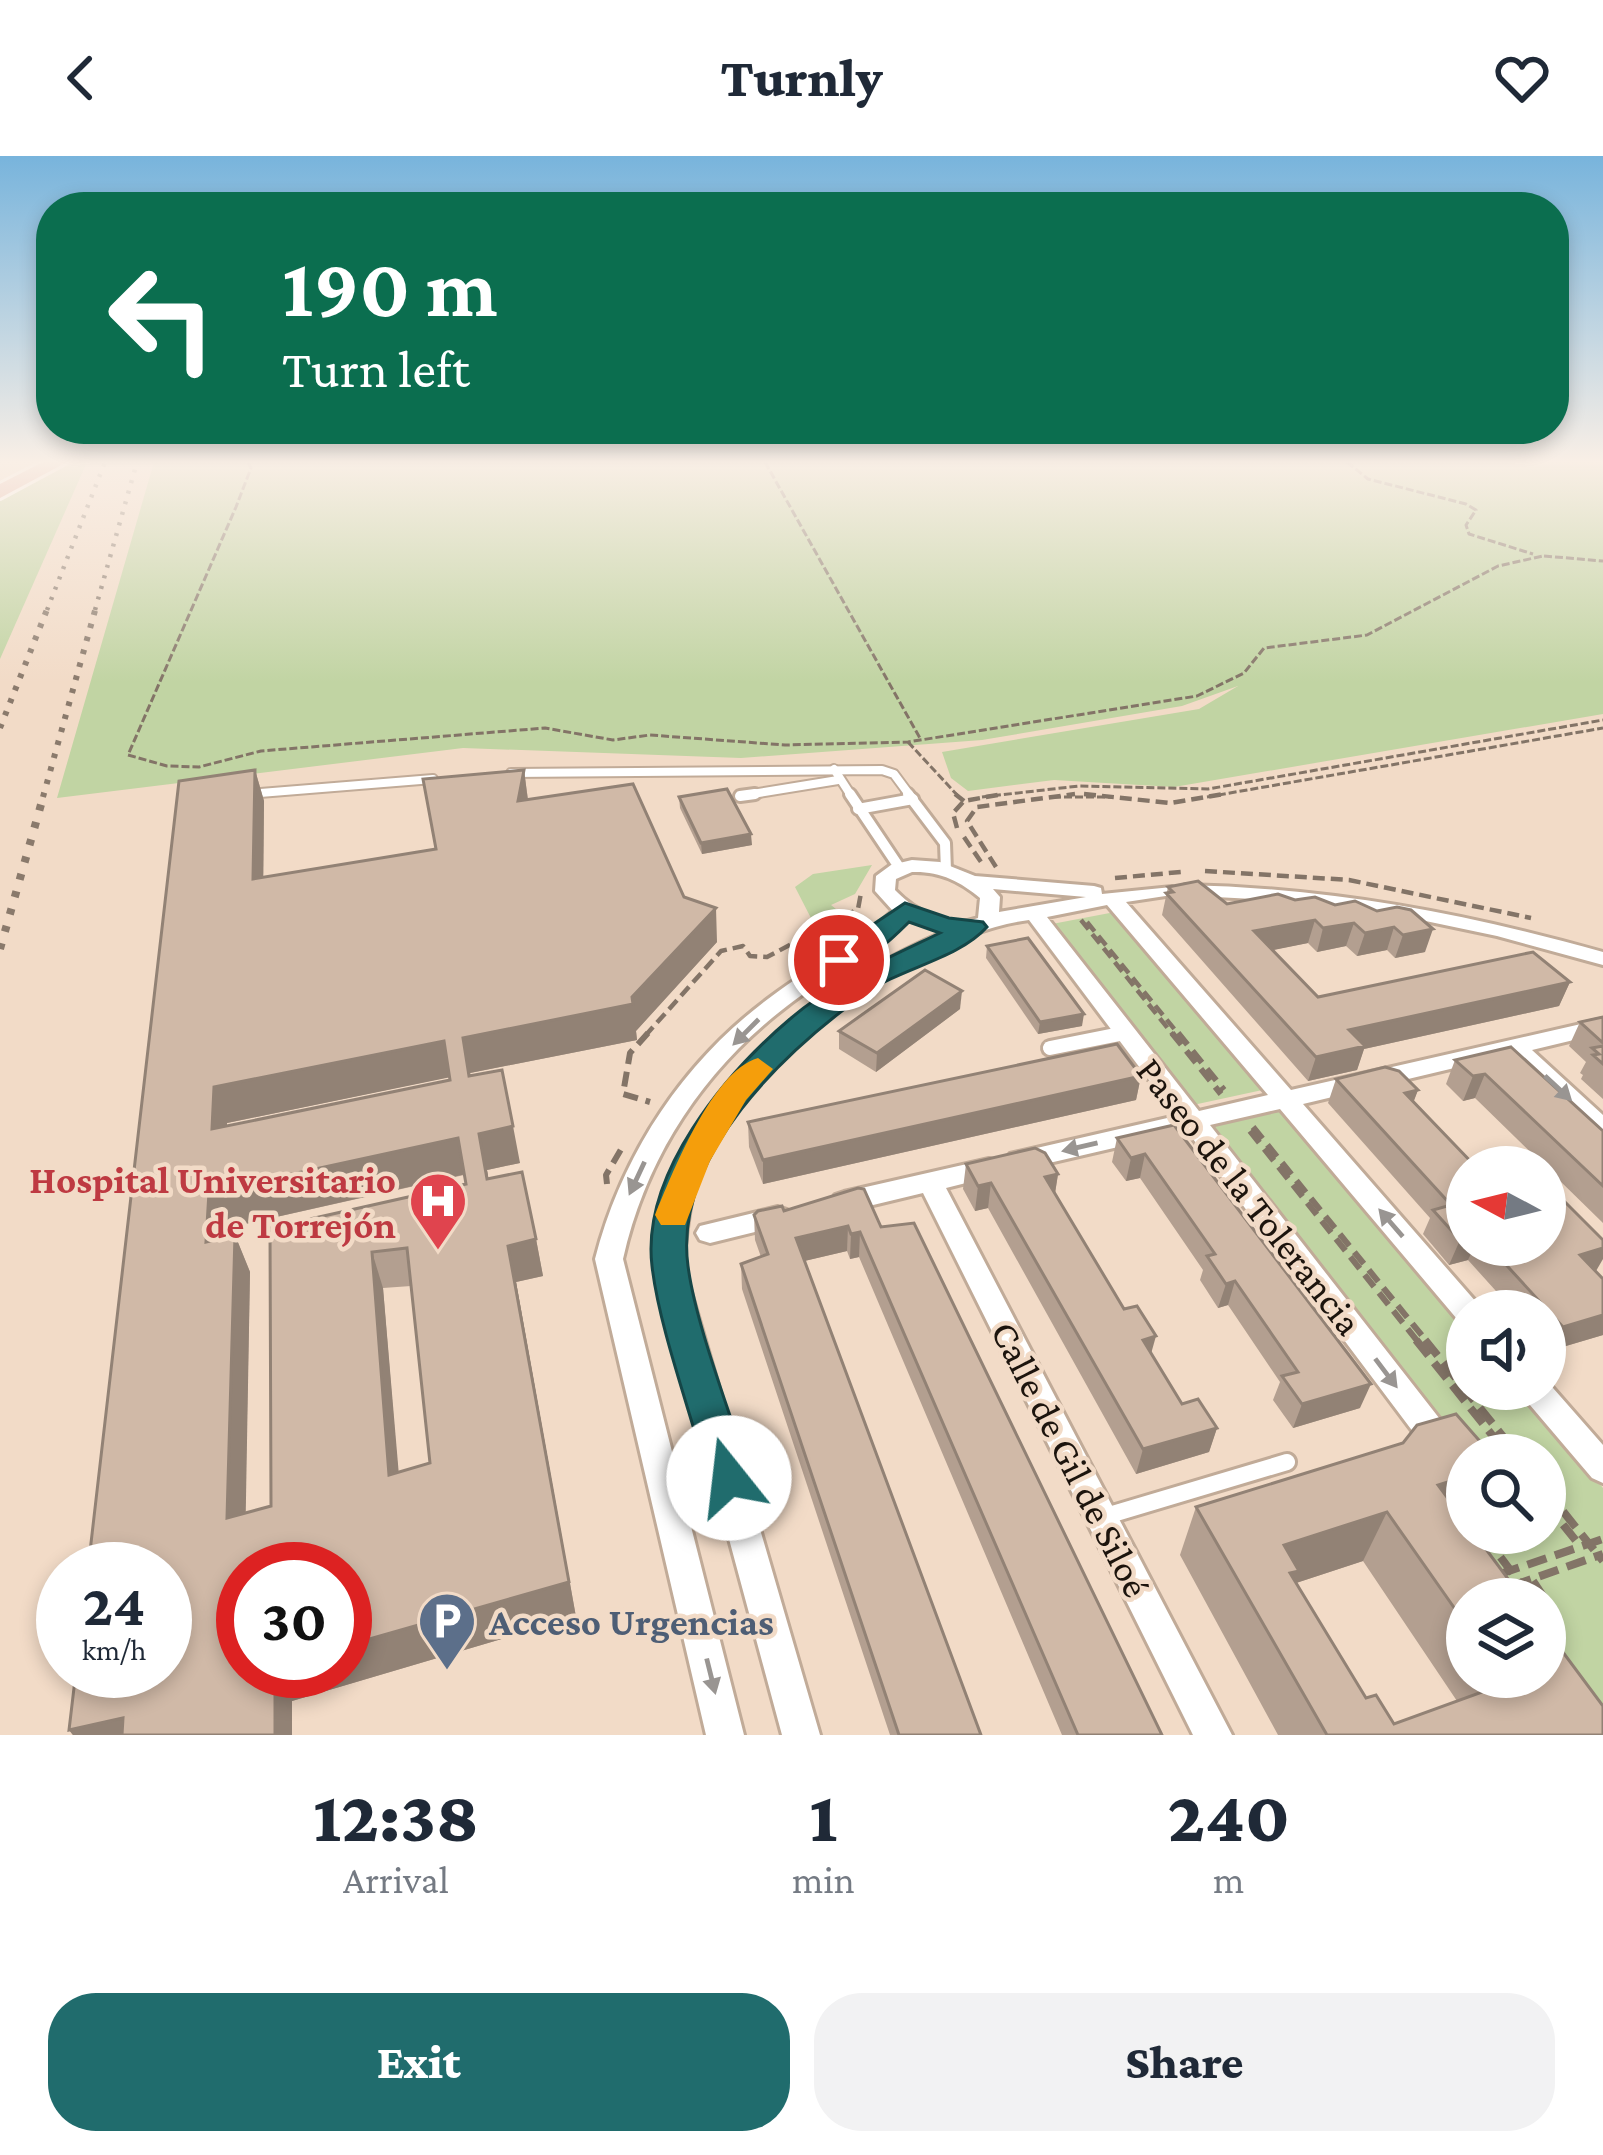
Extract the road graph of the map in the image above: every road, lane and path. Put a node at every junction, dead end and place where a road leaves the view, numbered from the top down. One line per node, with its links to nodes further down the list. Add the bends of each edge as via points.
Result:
1 (223, 536): 9 (path, via 134,738 128,754 137,761 199,767 260,752 545,728 613,740)
2 (807, 536): 8 (path)
3 (1475, 536): 4 (path)
4 (1543, 556): 5 (path); 8 (path, via 1506,560 1368,635 1263,646 1244,673 1196,695)
5 (1603, 561)
6 (1603, 720): 16 (path, via 1208,788 1038,788)
7 (1603, 728): 20 (path, via 1170,803 1079,794 977,806 967,821)
8 (922, 741): 9 (path)
9 (908, 742): 16 (path)
10 (504, 774): 11 (lane)
11 (836, 774): 14 (lane); 15 (lane, via 894,774); 17 (lane)
12 (457, 778): 13 (lane)
13 (243, 794)
14 (740, 796)
15 (913, 800): 17 (lane); 21 (lane, via 945,843)
16 (964, 801): 20 (path, via 953,813 957,827 982,863)
17 (858, 809): 18 (lane)
18 (899, 867): 21 (street); 27 (street, via 886,876 885,891)
19 (1010, 867): 20 (path)
20 (996, 868)
21 (946, 871): 22 (street)
22 (969, 881): 24 (street); 29 (street, via 990,897)
23 (861, 885): 36 (path, via 858,910 767,957 742,946 721,951 630,1053 623,1094)
24 (1165, 891): 25 (street); 30 (street, via 1310,894 1400,907)
25 (1111, 897): 26 (street); 35 (street)
26 (1074, 910): 28 (street); 37 (path); 37 (path)
27 (905, 911): 29 (street, via 945,926); 60 (street, one-way to 60, via 878,938 772,1006 700,1079 651,1147 616,1222 610,1259)
28 (1034, 913): 29 (street); 32 (street, Paseo de la Tolerancia)
29 (981, 924): 61 (street, via 865,980 801,1025 734,1093 675,1205 669,1264)
30 (1603, 959)
31 (1603, 1026): 33 (street)
32 (1125, 1033): 34 (lane); 38 (street, Paseo de la Tolerancia)
33 (1514, 1047): 35 (street); 39 (street, one-way to 39)
34 (1050, 1048)
35 (1285, 1100): 37 (street); 42 (street, one-way to 35)
36 (650, 1102)
37 (1238, 1111): 38 (street); 44 (path); 45 (path)
38 (1193, 1121): 40 (street, one-way to 40); 46 (street, Paseo de la Tolerancia, one-way to 46)
39 (1603, 1129)
40 (929, 1182): 41 (street); 49 (street, Calle de Gil de Siloé)
41 (710, 1233)
42 (1449, 1290)
43 (1553, 1410): 48 (street)
44 (1492, 1434)
45 (1500, 1434)
46 (1446, 1452)
47 (1286, 1462): 49 (lane)
48 (1603, 1468)
49 (1101, 1517): 62 (street, Calle de Gil de Siloé)
50 (1566, 1518): 53 (path)
51 (1566, 1525): 53 (path)
52 (1603, 1539): 53 (path)
53 (1585, 1545): 55 (path); 56 (path)
54 (1498, 1554): 56 (path)
55 (1601, 1557): 59 (path)
56 (1510, 1570): 57 (path); 58 (path)
57 (1491, 1578)
58 (1516, 1578)
59 (1535, 1578)
60 (725, 1735)
61 (801, 1735)
62 (1214, 1735)

